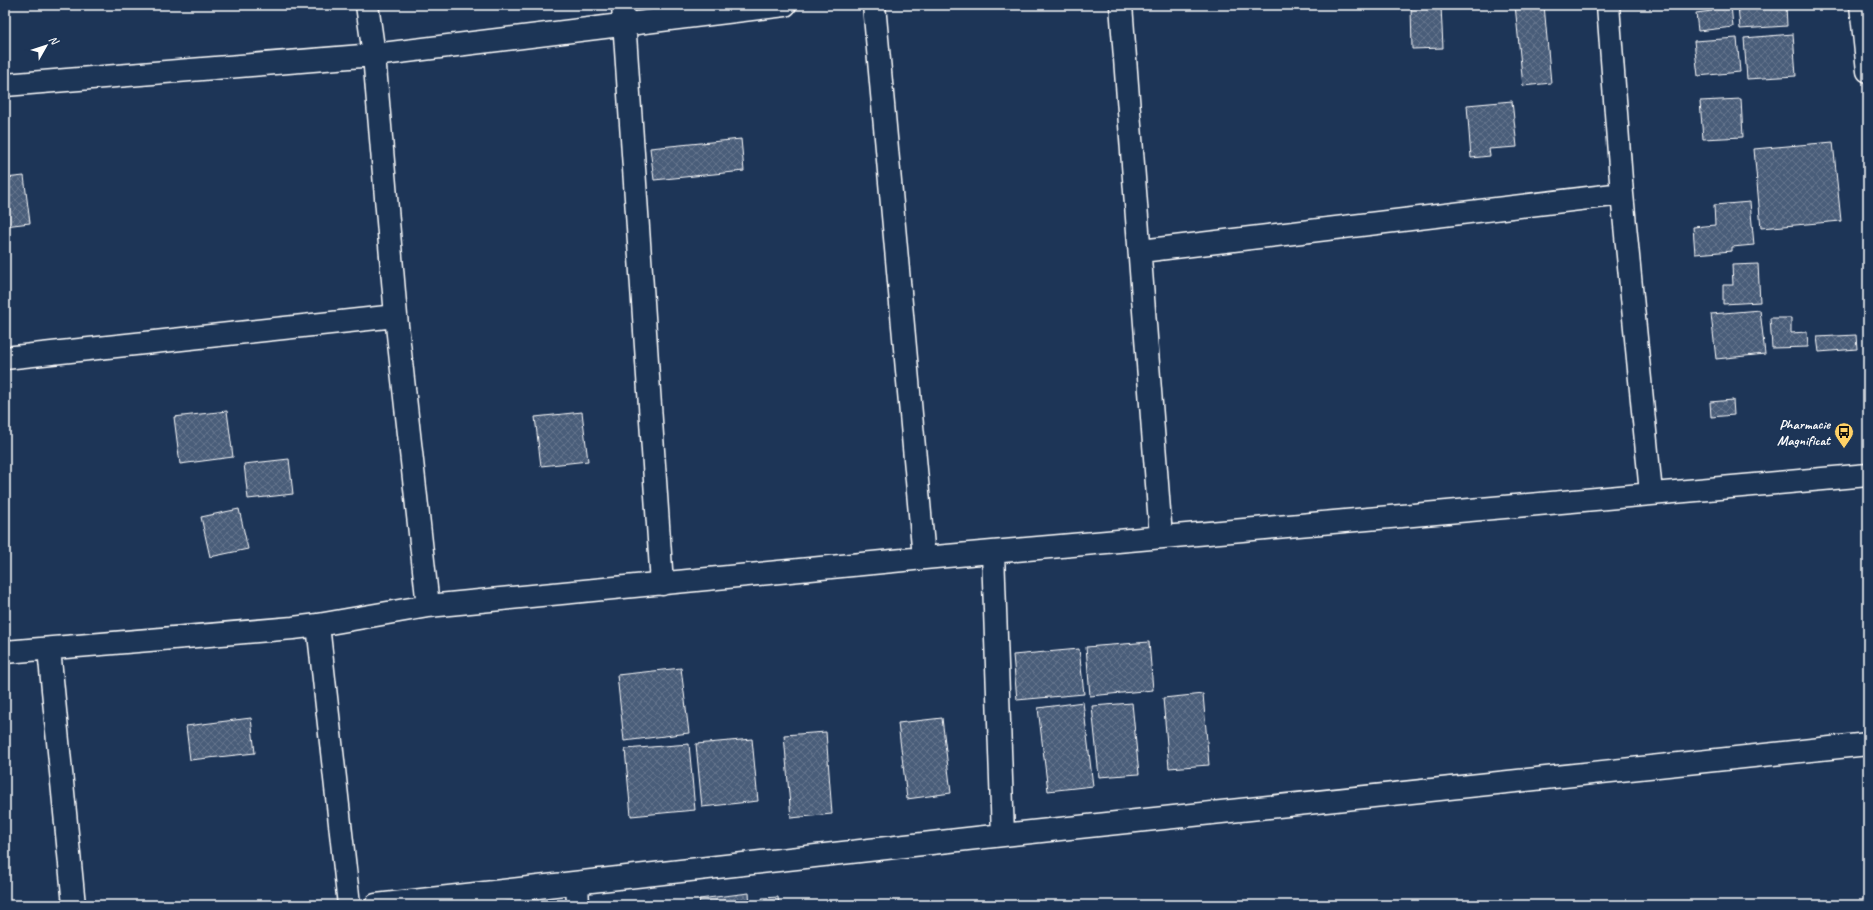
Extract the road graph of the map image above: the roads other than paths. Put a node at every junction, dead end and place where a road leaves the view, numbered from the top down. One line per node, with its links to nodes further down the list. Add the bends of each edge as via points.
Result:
1 (367, 5): 8 (street)
2 (785, 5): 7 (street)
3 (874, 5): 19 (street)
4 (1120, 5): 12 (street)
5 (1608, 5): 11 (street)
6 (1861, 5): 9 (street)
7 (624, 15): 8 (street); 20 (street)
8 (374, 55): 10 (street); 13 (street)
9 (1868, 71)
10 (5, 85)
11 (1622, 194): 12 (street); 16 (street)
12 (1140, 251): 17 (street)
13 (396, 316): 14 (street); 21 (street)
14 (5, 358)
15 (1868, 475): 16 (street)
16 (1651, 493): 17 (street)
17 (1161, 537): 18 (street)
18 (993, 553): 19 (street); 26 (street)
19 (924, 558): 20 (street)
20 (662, 584): 21 (street)
21 (428, 606): 22 (street)
22 (318, 625): 23 (street); 29 (street)
23 (49, 649): 24 (street); 28 (street)
24 (5, 652)
25 (1868, 744): 26 (street)
26 (1003, 835): 27 (street)
27 (578, 894): 30 (street)
28 (74, 905)
29 (349, 905)
30 (376, 905)

